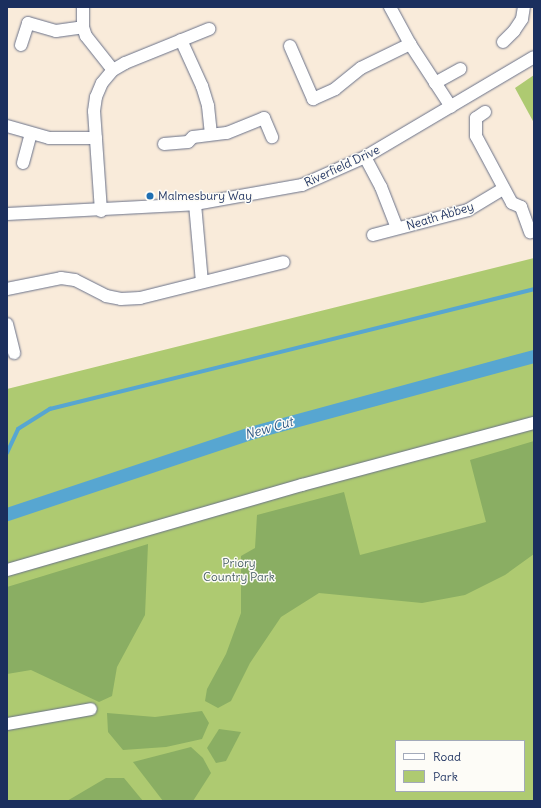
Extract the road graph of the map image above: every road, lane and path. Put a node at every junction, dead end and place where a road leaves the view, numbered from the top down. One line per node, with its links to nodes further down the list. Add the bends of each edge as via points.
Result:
1 (84, 7): 4 (street)
2 (390, 7): 8 (street)
3 (524, 7): 7 (street, via 514,31)
4 (83, 28): 9 (street, via 56,31 28,23); 12 (street, via 94,48)
5 (210, 29): 6 (street)
6 (181, 40): 12 (street); 19 (street, via 202,86 208,106)
7 (503, 42)
8 (410, 44): 10 (street, via 361,68 335,89 313,99); 14 (street)
9 (22, 46)
10 (290, 46)
11 (534, 57): 15 (street, Riverfield Drive)
12 (113, 70): 21 (street, via 102,83 96,97)
13 (460, 70): 14 (street)
14 (435, 83): 15 (street)
15 (451, 106): 23 (street, Riverfield Drive)
16 (485, 112): 25 (street, via 476,118 476,136)
17 (7, 126): 18 (street)
18 (31, 134): 21 (street, via 64,140); 24 (street)
19 (211, 134): 20 (street, via 227,133 264,118); 22 (street, via 193,137 188,142)
20 (272, 137)
21 (96, 138): 27 (street)
22 (164, 144)
23 (365, 157): 26 (street, Riverfield Drive, via 302,185); 29 (street, Neath Abbey, via 381,187)
24 (23, 163)
25 (503, 189): 29 (street, Neath Abbey, via 468,210); 30 (street, via 512,204 520,207)
26 (195, 204): 27 (street, Riverfield Drive); 33 (street)
27 (101, 211): 28 (street, Riverfield Drive)
28 (7, 214)
29 (397, 228): 31 (street, Neath Abbey)
30 (530, 232)
31 (373, 235)
32 (284, 262): 33 (street)
33 (202, 282): 34 (street, via 140,298 121,299 106,296 75,280 61,278)
34 (7, 289)
35 (7, 324): 36 (street)
36 (8, 337): 37 (street)
37 (14, 353)
38 (534, 423): 39 (street, via 294,487)
39 (7, 570)
40 (91, 709): 41 (street)
41 (7, 724)

